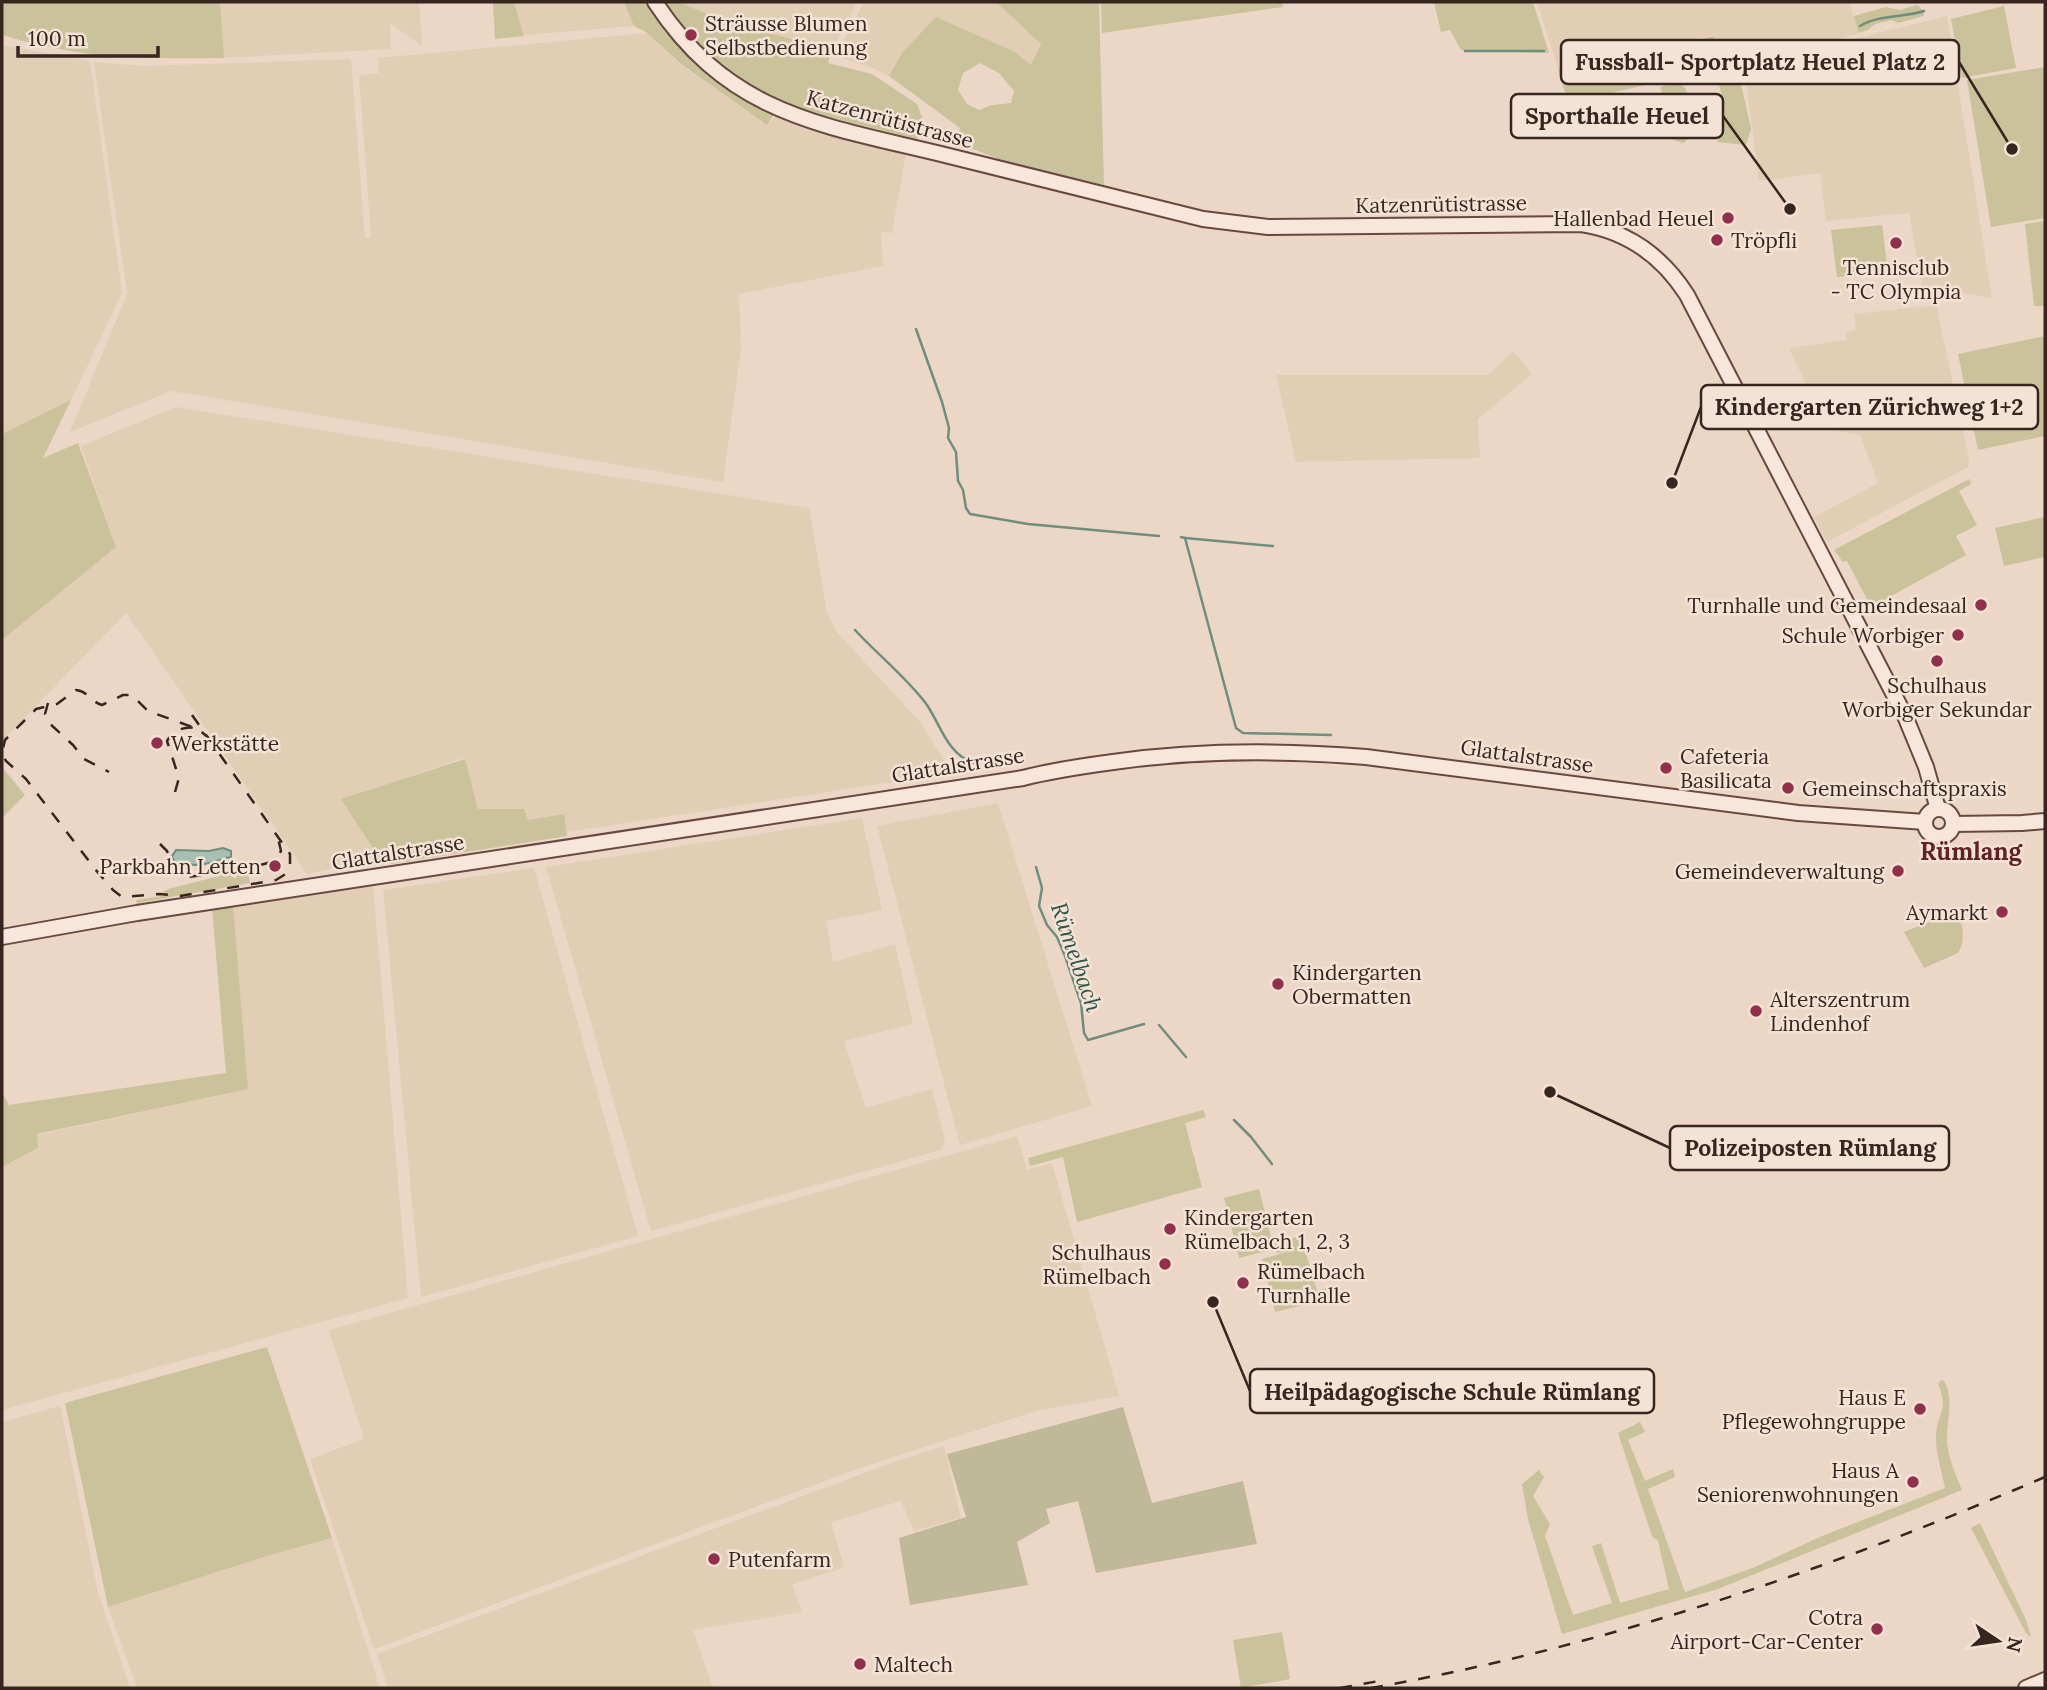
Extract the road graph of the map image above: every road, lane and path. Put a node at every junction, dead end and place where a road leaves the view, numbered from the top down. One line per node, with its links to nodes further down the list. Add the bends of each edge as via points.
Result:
1 (655, 2): 2 (street, Katzenrütistrasse, via 712,69 773,107 833,129 1006,172 1236,225 1581,224 1626,236 1651,253 1682,288 1905,716)
2 (1938, 809): 4 (street, via 1930,812); 5 (street, via 1947,811)
3 (2045, 821): 5 (street)
4 (1925, 822): 5 (street, via 1928,831 1940,837 1951,831); 6 (street, Glattalstrasse, via 1798,813 1366,757 1225,751 1084,766)
5 (1953, 824)
6 (2, 937)
7 (2045, 1680): 8 (street)
8 (2026, 1688)

